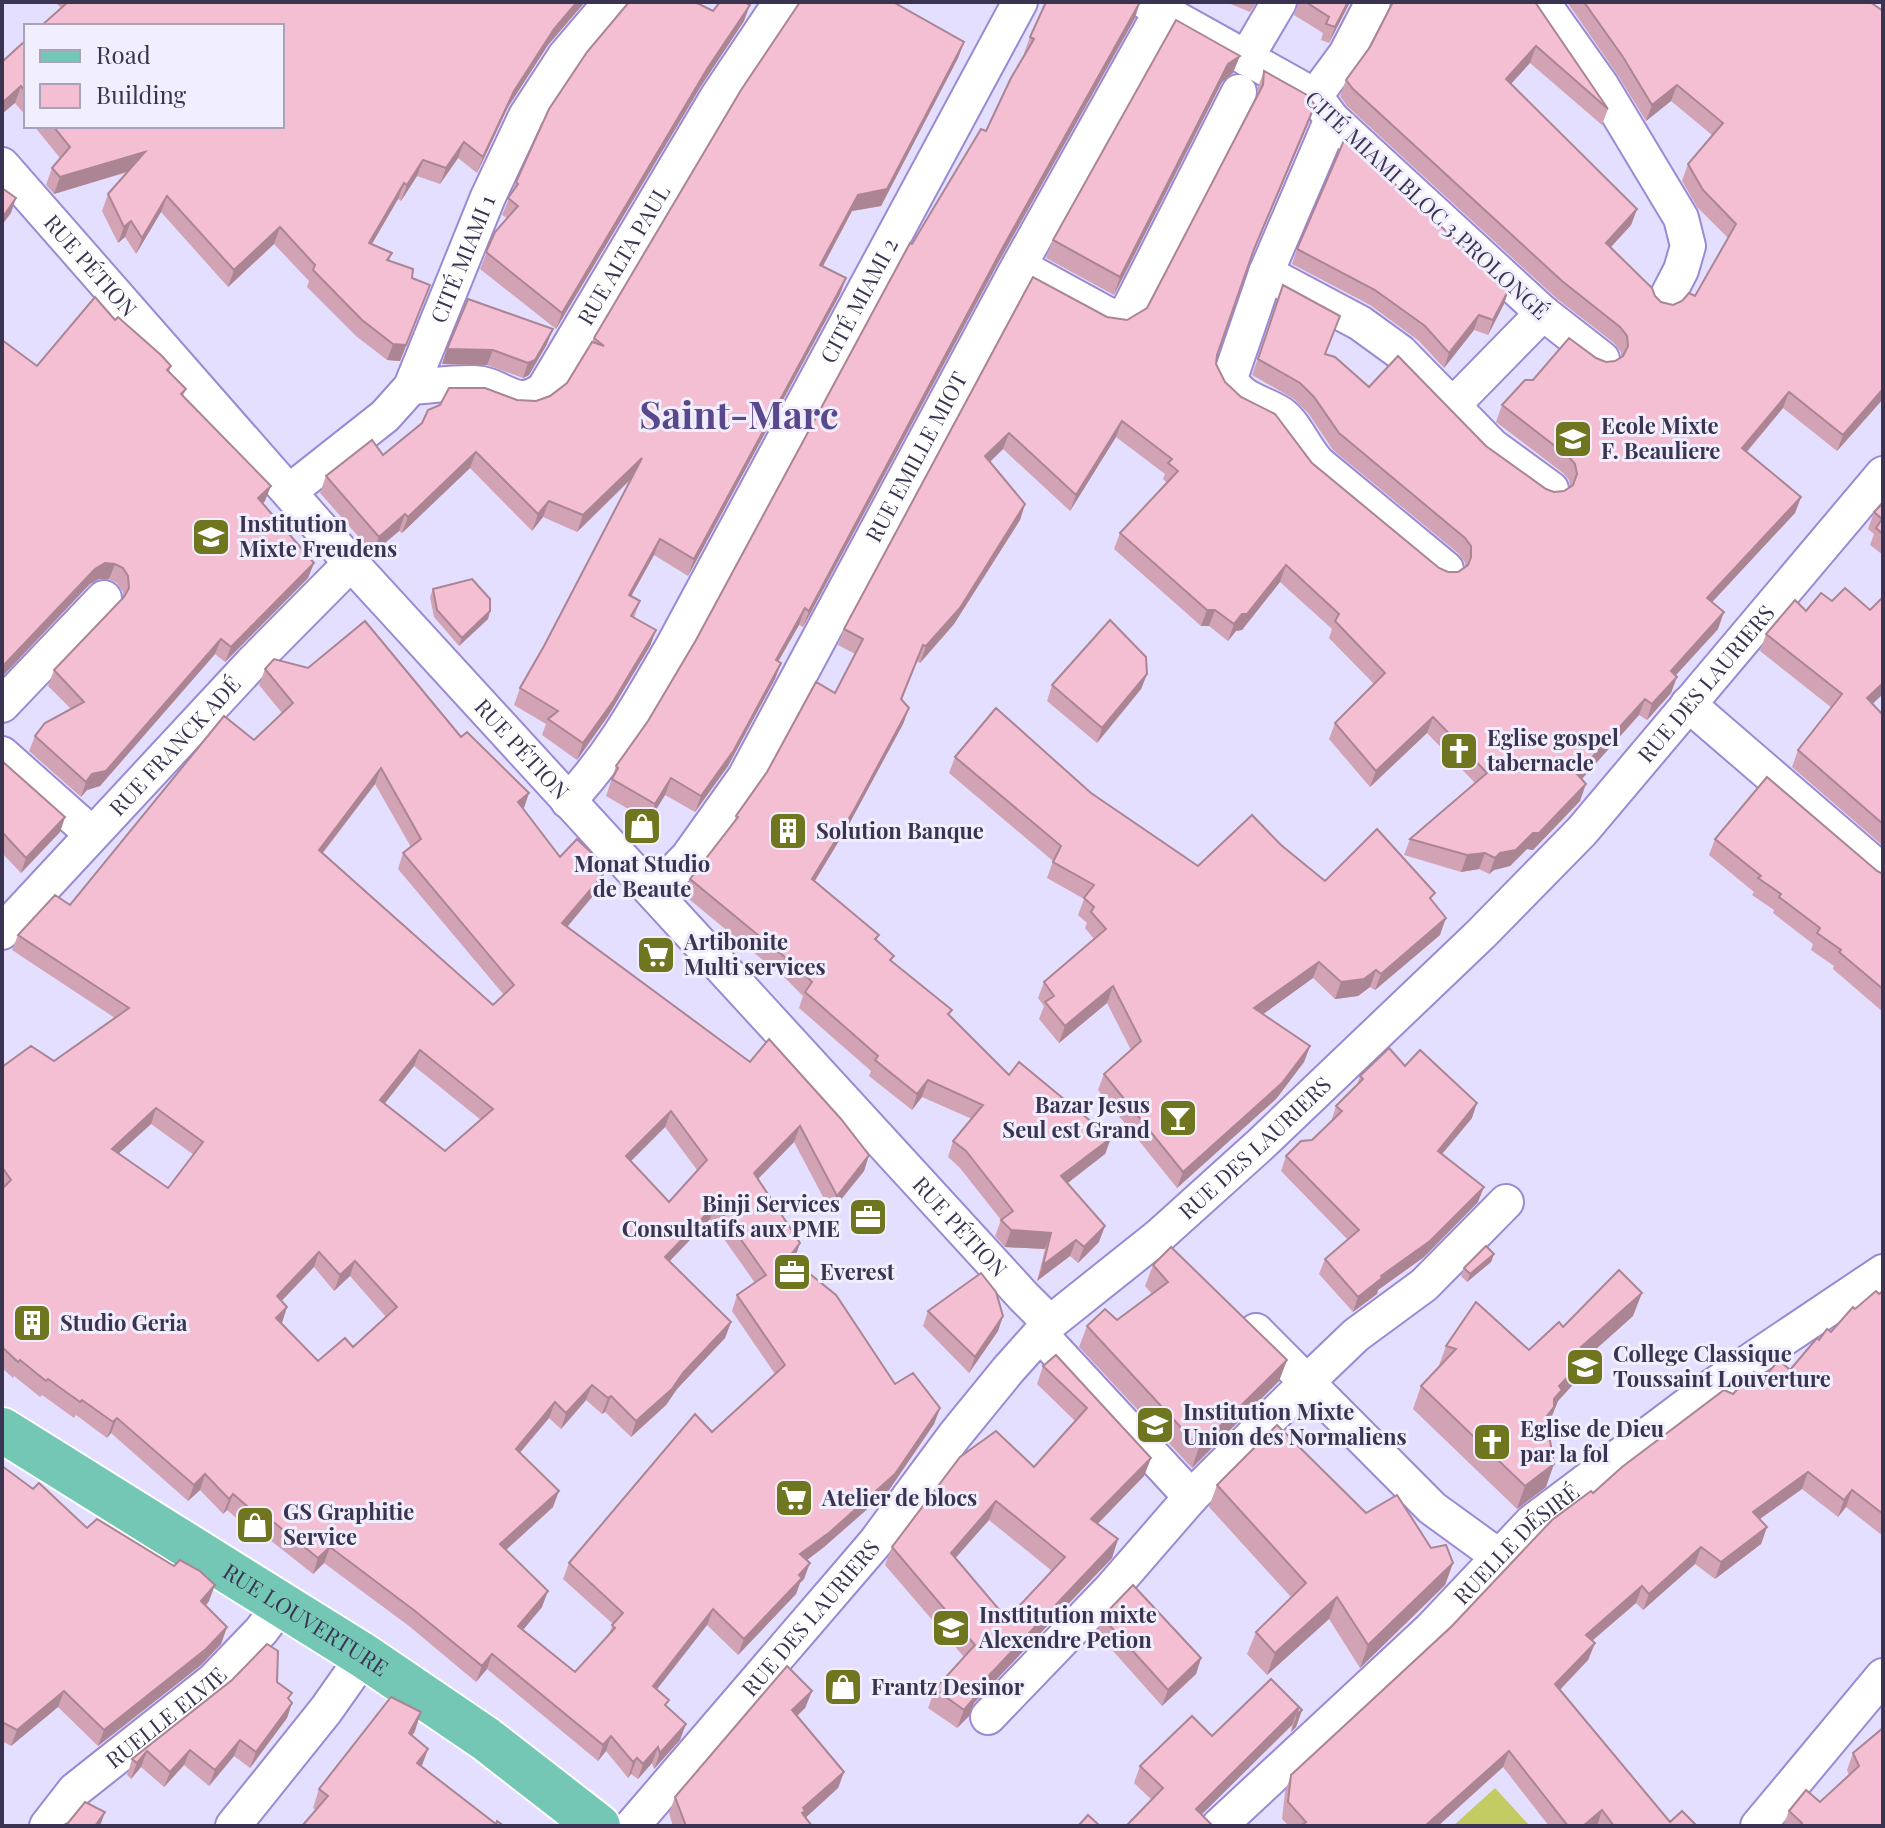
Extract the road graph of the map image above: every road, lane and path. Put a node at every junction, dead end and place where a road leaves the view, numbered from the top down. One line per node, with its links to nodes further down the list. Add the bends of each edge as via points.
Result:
1 (611, 2): 17 (street, CITÉ MIAMI 1, via 565,56 526,116)
2 (781, 2): 17 (street, RUE ALTA PAUL, via 718,96 544,389 521,399 477,382)
3 (1020, 2): 28 (street, CITÉ MIAMI 2, via 673,646 623,733)
4 (1279, 2): 8 (street)
5 (1373, 2): 10 (street)
6 (1542, 2): 14 (street, via 1601,85 1681,218 1688,246)
7 (1154, 6): 8 (street, CITÉ MIAMI BLOC 3 PROLONGÉ); 12 (street, RUE EMILLE MIOT)
8 (1246, 58): 10 (street, CITÉ MIAMI BLOC 3 PROLONGÉ)
9 (1239, 92): 12 (street, via 1129,309 1110,316)
10 (1323, 107): 13 (street); 15 (street, CITÉ MIAMI BLOC 3 PROLONGÉ)
11 (2, 165): 21 (street, RUE PÉTION)
12 (1019, 266): 31 (street, RUE EMILLE MIOT, via 745,777 688,857)
13 (1266, 273): 18 (street, via 1360,323); 23 (street, via 1232,367 1234,386 1281,415 1319,464)
14 (1665, 301)
15 (1543, 313): 16 (street, CITÉ MIAMI BLOC 3 PROLONGÉ); 18 (street)
16 (1602, 359)
17 (411, 387): 21 (street, CITÉ MIAMI 1, via 385,416)
18 (1452, 406): 20 (street, via 1492,446)
19 (1883, 474): 25 (street, RUE DES LAURIERS)
20 (1551, 489)
21 (290, 491): 22 (street, RUE PÉTION)
22 (351, 563): 28 (street, RUE PÉTION); 29 (street, RUE FRANCK ADÉ)
23 (1446, 569)
24 (104, 598): 26 (street)
25 (1688, 704): 30 (street); 36 (street, RUE DES LAURIERS, via 1582,831 1262,1143 1169,1246)
26 (2, 705)
27 (2, 754): 29 (street)
28 (568, 801): 31 (street, RUE PÉTION)
29 (92, 834): 32 (street, RUE FRANCK ADÉ)
30 (1883, 872)
31 (654, 892): 36 (street, RUE PÉTION, via 1024,1297)
32 (2, 932)
33 (1506, 1202): 37 (street, via 1424,1285 1356,1335)
34 (1883, 1272): 40 (street, RUELLE DÉSIRÉ, via 1660,1425 1532,1522)
35 (1234, 1310): 37 (street)
36 (1045, 1328): 39 (street, RUE PÉTION); 48 (street, RUE DES LAURIERS, via 955,1435 875,1543)
37 (1308, 1381): 39 (street); 40 (street, via 1432,1508)
38 (2, 1430): 41 (main road, RUE LOUVERTURE)
39 (1191, 1497): 44 (street)
40 (1498, 1556): 49 (street, RUELLE DÉSIRÉ, via 1431,1629)
41 (282, 1603): 42 (main road, RUE LOUVERTURE); 45 (street, RUELLE ELVIE, via 214,1680 75,1790)
42 (364, 1656): 46 (street); 47 (main road, RUE LOUVERTURE, via 486,1739)
43 (1883, 1676): 50 (street)
44 (988, 1717)
45 (47, 1826)
46 (233, 1826)
47 (598, 1826)
48 (632, 1826)
49 (1219, 1826)
50 (1758, 1826)

